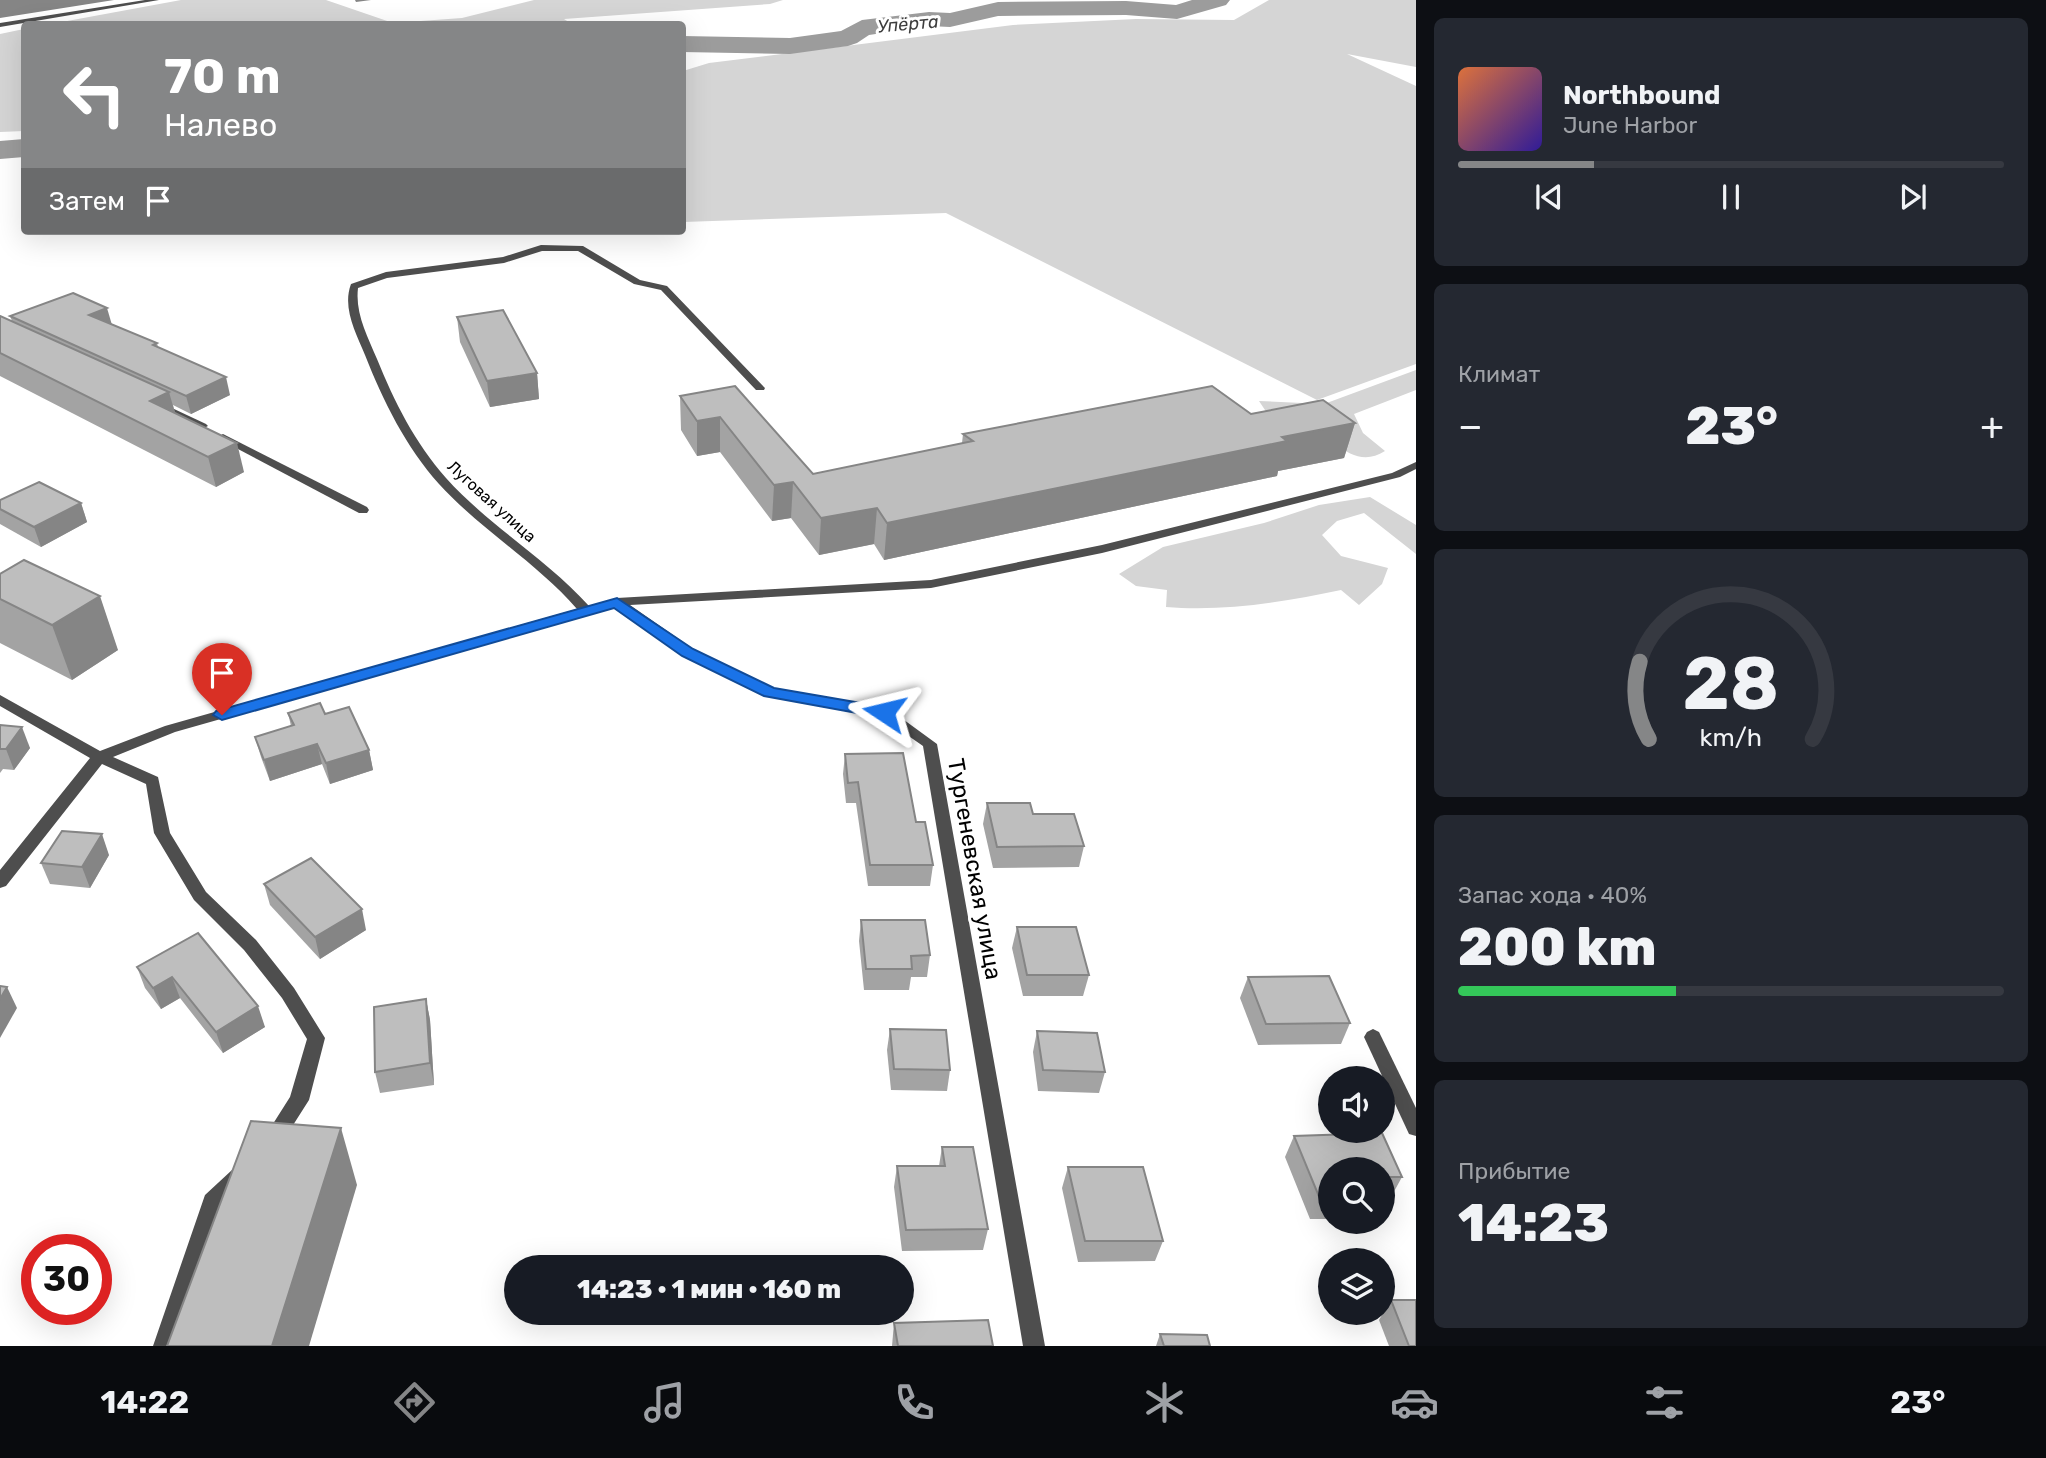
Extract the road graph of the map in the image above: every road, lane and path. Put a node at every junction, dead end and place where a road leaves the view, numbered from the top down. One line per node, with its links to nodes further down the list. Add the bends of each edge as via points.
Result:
1 (156, 0): 2 (street)
2 (25, 21)
3 (21, 22): 4 (street)
4 (0, 25)
5 (760, 388): 10 (street, Луговая улица, via 664,288 637,282 580,248 541,248 504,260 386,275 354,286 351,303 381,385 426,461 461,498 567,588)
6 (151, 401): 8 (street)
7 (1416, 465): 9 (street, via 1396,475 1101,549 931,584)
8 (363, 510)
9 (617, 602): 10 (street); 17 (street, Тургеневская улица, via 688,652 770,693 884,712 930,744)
10 (586, 611): 12 (street, via 170,730)
11 (0, 700): 12 (street)
12 (99, 757): 13 (street); 16 (street, via 153,781 162,833 200,895 250,944 316,1038 299,1100 260,1157 212,1202)
13 (0, 882)
14 (1373, 1037): 15 (street)
15 (1416, 1128)
16 (164, 1346)
17 (1034, 1346)

